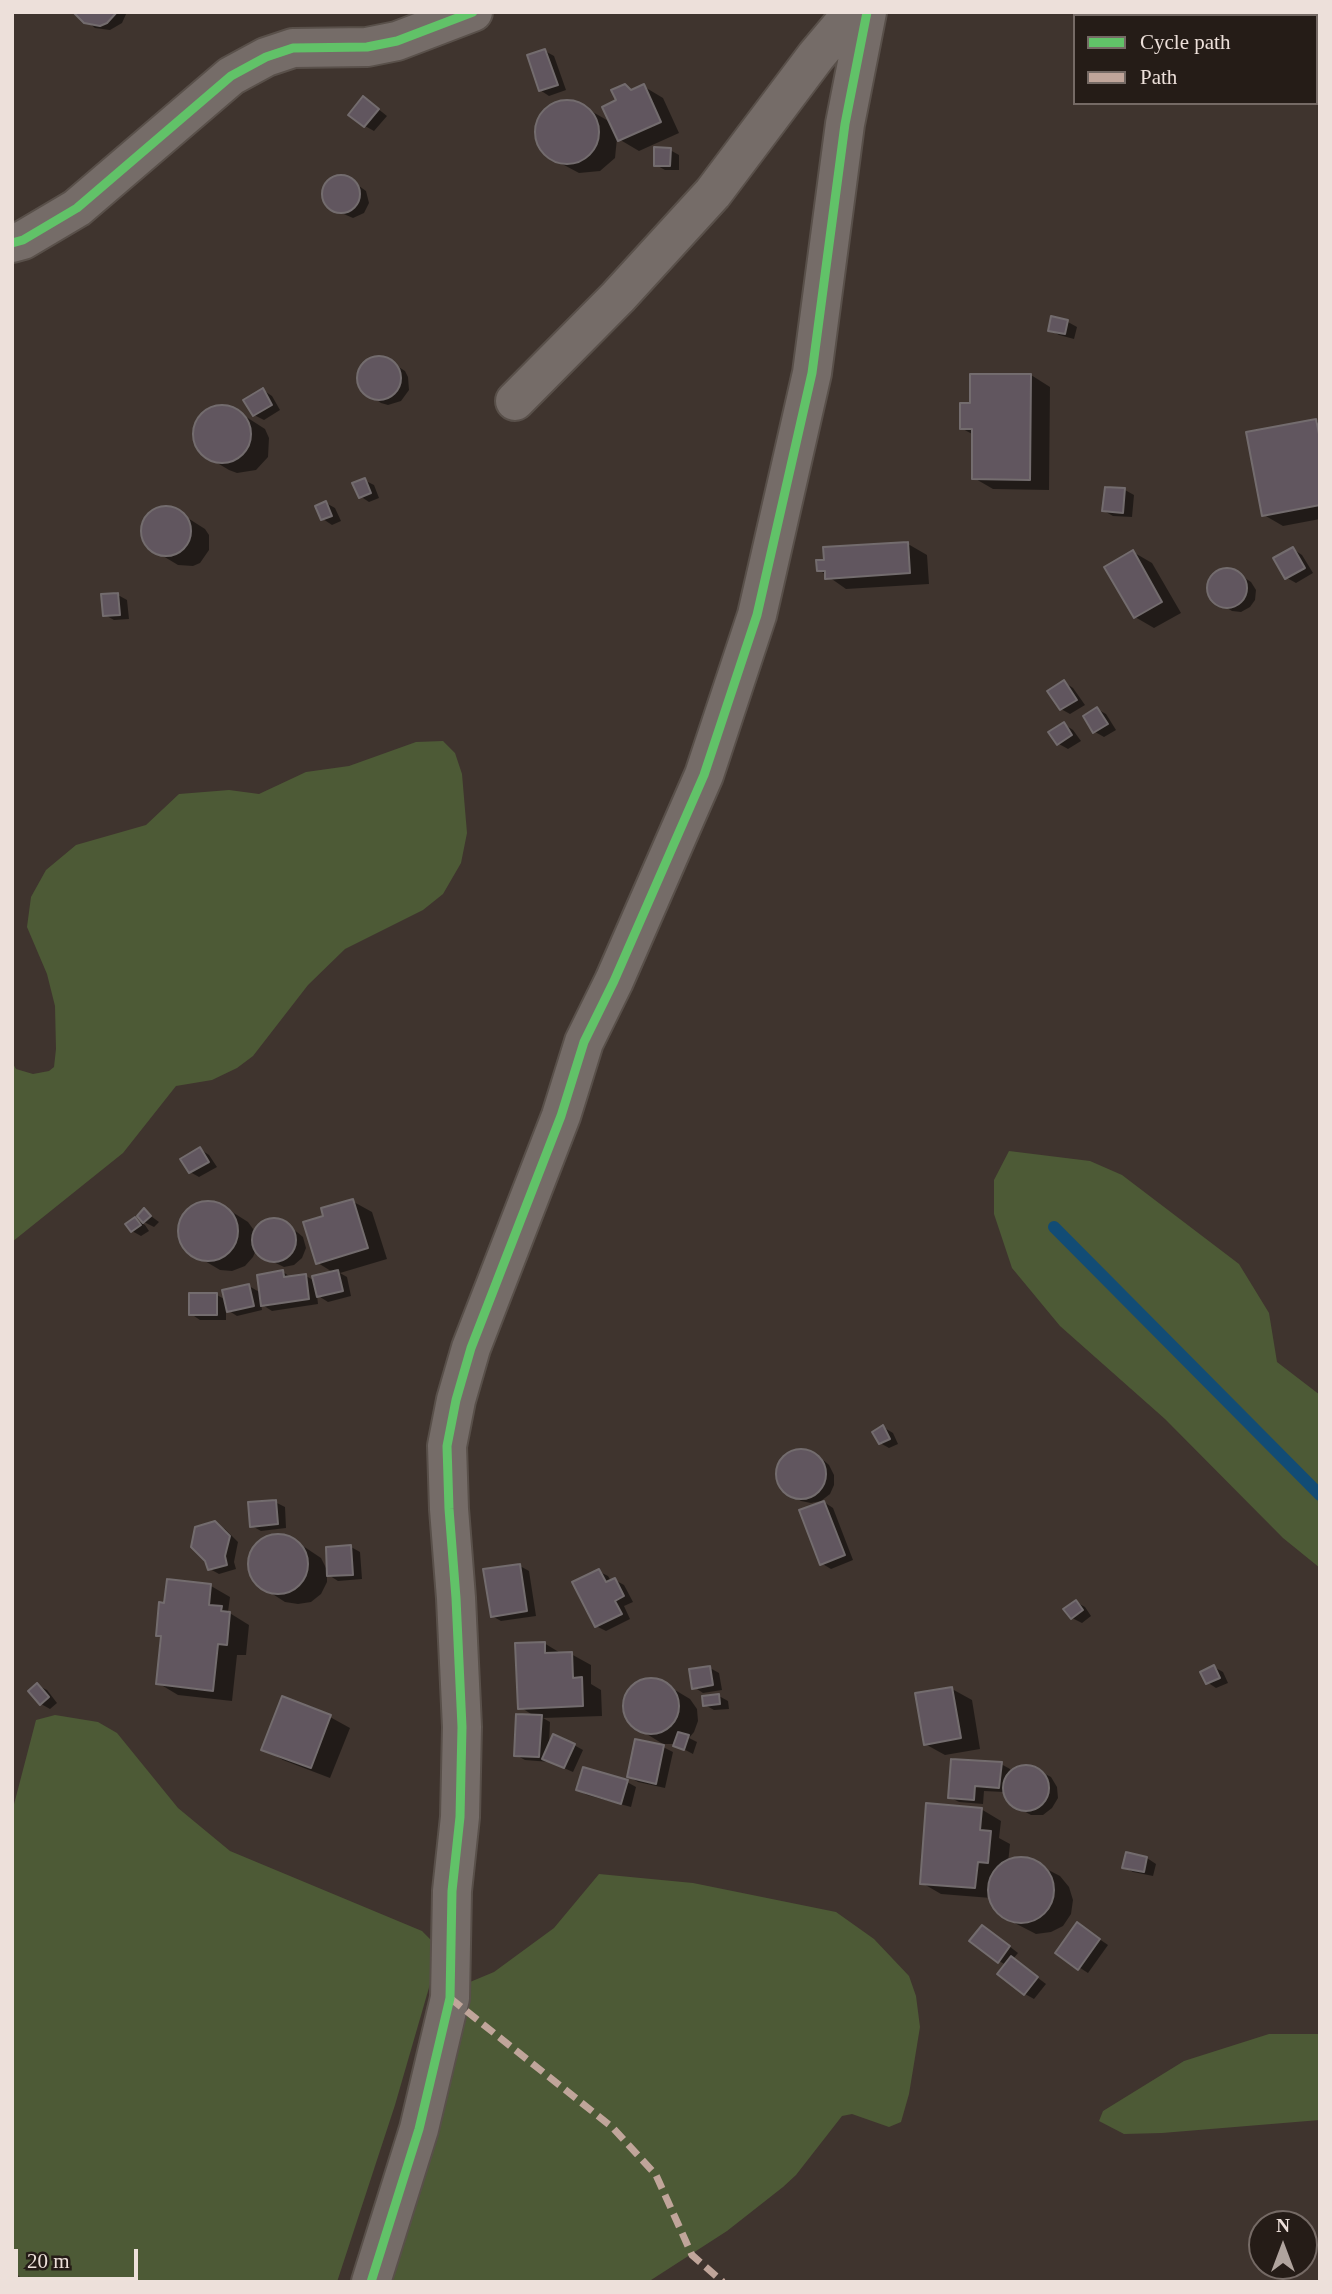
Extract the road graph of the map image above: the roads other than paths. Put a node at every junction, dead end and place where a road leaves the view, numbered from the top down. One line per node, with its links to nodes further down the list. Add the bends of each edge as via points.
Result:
1 (473, 12): 4 (street, via 397,41 367,47 293,48 266,57 231,75 77,208)
2 (853, 12): 5 (street, via 713,193)
3 (867, 12): 6 (street, via 845,124 812,373 757,615 704,775 584,1042 456,1400 447,1446 462,1727 450,1998 419,2129)
4 (12, 243)
5 (515, 401)
6 (371, 2282)

